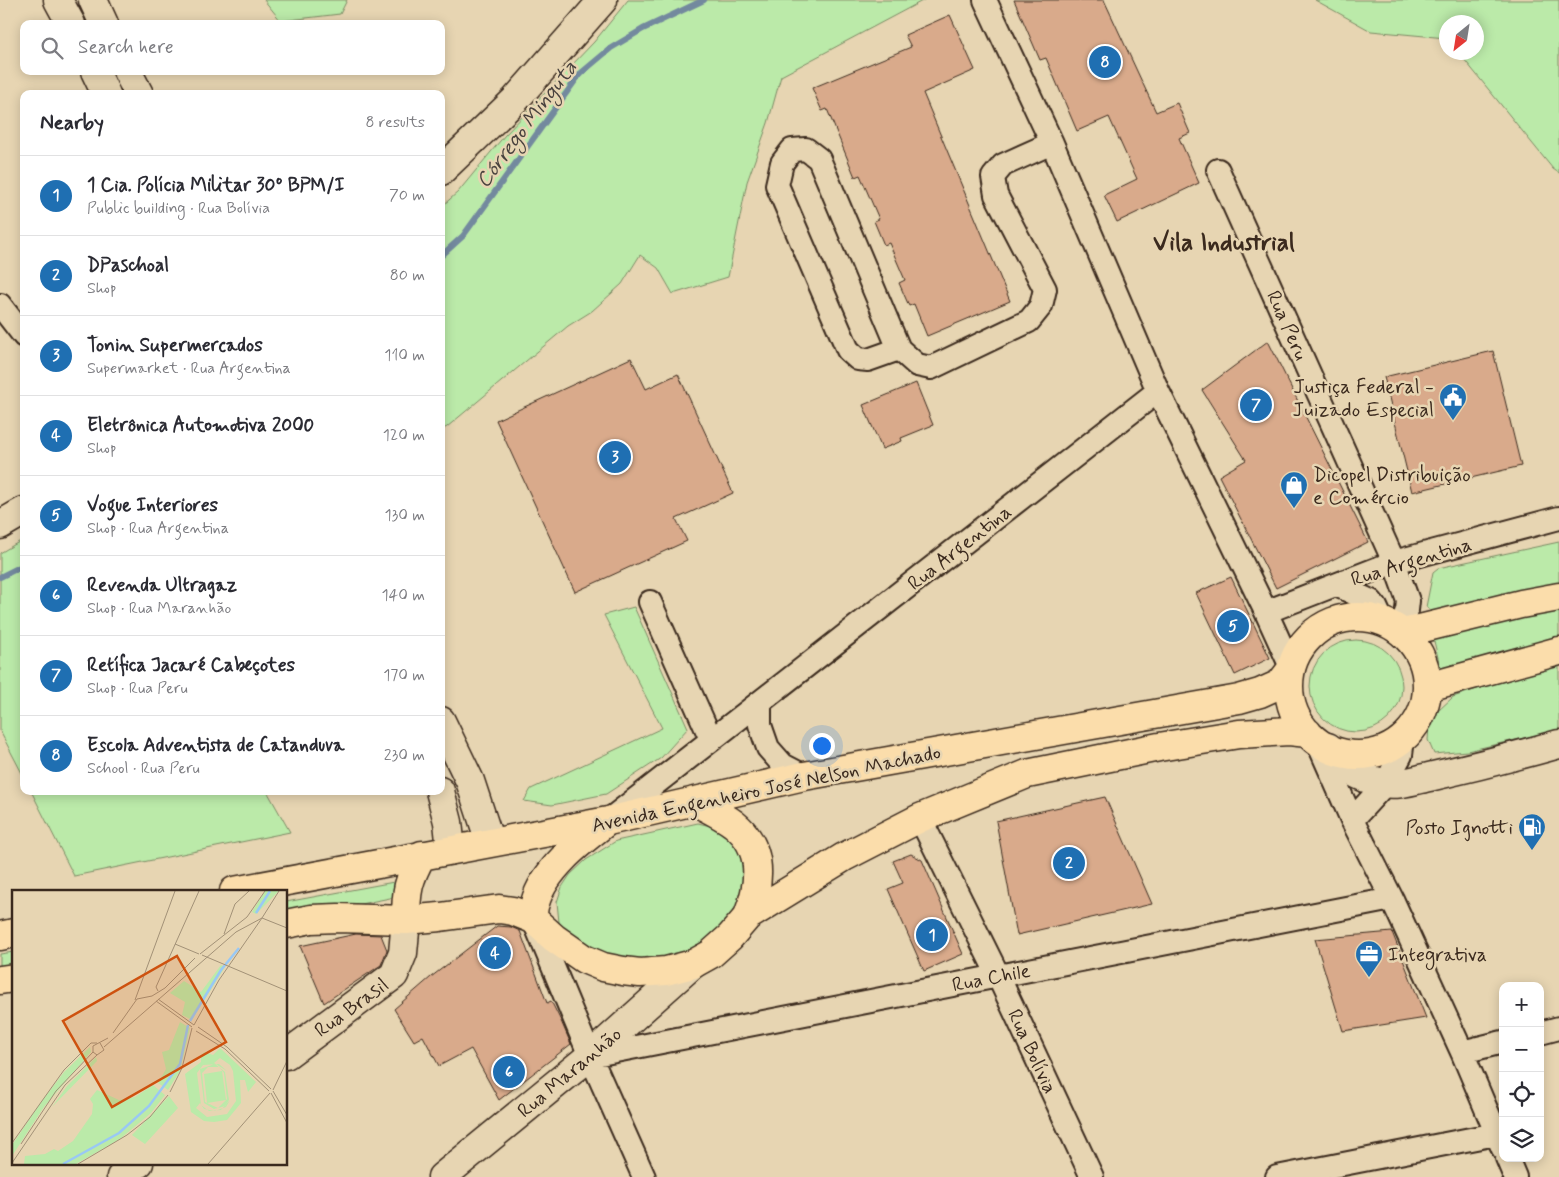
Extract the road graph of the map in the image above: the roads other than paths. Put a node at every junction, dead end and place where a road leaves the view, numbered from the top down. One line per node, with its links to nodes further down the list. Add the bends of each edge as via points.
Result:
1 (58, 0): 5 (street)
2 (93, 0): 6 (street)
3 (603, 0): 12 (street, via 515,100)
4 (985, 0): 11 (street)
5 (69, 20)
6 (102, 20)
7 (97, 75): 9 (street)
8 (129, 75): 10 (street)
9 (104, 90)
10 (137, 90)
11 (1052, 143): 16 (street, via 1003,165 994,177 996,195 1045,289 1042,306 1029,321 931,368 917,365); 17 (street)
12 (445, 167)
13 (1218, 170): 21 (street, Rua Peru)
14 (0, 305): 15 (street)
15 (20, 331)
16 (899, 349): 16 (street, via 819,159 806,149 792,150 782,163 776,185 848,350 858,359 868,360)
17 (1158, 391): 25 (street); 30 (street, Rua Argentina)
18 (20, 513): 20 (street)
19 (1559, 518): 21 (street, Rua Argentina)
20 (0, 525)
21 (1394, 562): 22 (street, Rua Argentina); 26 (street, Rua Peru, via 1408,601 1407,610)
22 (1336, 585): 25 (street, Rua Argentina); 26 (street, via 1371,601)
23 (1559, 597): 26 (main road)
24 (650, 602): 32 (street)
25 (1266, 612): 28 (street)
26 (1395, 628): 28 (main road, via 1366,616 1349,616 1334,621 1307,639 1297,652); 29 (main road, via 1419,651 1426,668)
27 (1559, 651): 29 (main road)
28 (1291, 669): 34 (main road, via 1292,708); 36 (main road, Avenida Engenheiro José Nelson Machado, via 1280,684 1260,694 1239,699)
29 (1428, 687): 33 (main road, via 1419,721)
30 (760, 703): 32 (street, Rua Argentina); 36 (street, via 760,726 768,748 783,765)
31 (445, 729): 43 (street, via 470,781)
32 (712, 739): 42 (street, Rua Argentina)
33 (1403, 739): 34 (main road, via 1377,752 1361,755 1344,753); 37 (street, via 1401,755)
34 (1318, 741): 37 (street, via 1347,769); 40 (main road, via 1289,731 1239,734 1159,747 1028,774); 41 (street)
35 (1559, 744): 37 (street, via 1459,771)
36 (804, 776): 39 (main road, Avenida Engenheiro José Nelson Machado)
37 (1385, 784): 41 (street)
38 (441, 795): 44 (street)
39 (694, 801): 42 (main road, Avenida Engenheiro José Nelson Machado); 48 (main road, via 735,825 754,850 758,876)
40 (920, 818): 48 (main road, via 844,857); 53 (street, Rua Bolívia)
41 (1352, 820): 47 (street)
42 (608, 821): 43 (main road, Avenida Engenheiro José Nelson Machado); 49 (main road, via 578,844 549,875 534,904)
43 (490, 842): 44 (main road, Avenida Engenheiro José Nelson Machado)
44 (451, 850): 45 (main road, Avenida Engenheiro José Nelson Machado)
45 (422, 855): 46 (main road, Avenida Engenheiro José Nelson Machado); 50 (main road, via 407,889)
46 (239, 890)
47 (1392, 899): 53 (street, Rua Chile); 57 (street)
48 (748, 916): 52 (main road, via 711,954)
49 (533, 919): 50 (main road, via 499,909); 52 (main road, via 554,938 603,967 640,972 666,971); 59 (street)
50 (406, 920): 51 (main road, via 320,918); 58 (street, Rua Brasil, via 403,953 394,975)
51 (288, 924)
52 (693, 964): 59 (street, Rua Maranhão)
53 (998, 975): 59 (street, Rua Chile); 66 (street, Rua Bolívia)
54 (1559, 1028): 55 (street)
55 (1544, 1032)
56 (1499, 1043): 57 (street)
57 (1462, 1052): 60 (street)
58 (288, 1054)
59 (590, 1056): 64 (street, Rua Maranhão); 65 (street)
60 (1499, 1142): 67 (street)
61 (1509, 1162): 68 (street)
62 (138, 1164): 63 (street)
63 (120, 1177)
64 (442, 1177)
65 (644, 1177)
66 (1092, 1177)
67 (1277, 1177)
68 (1515, 1177)

